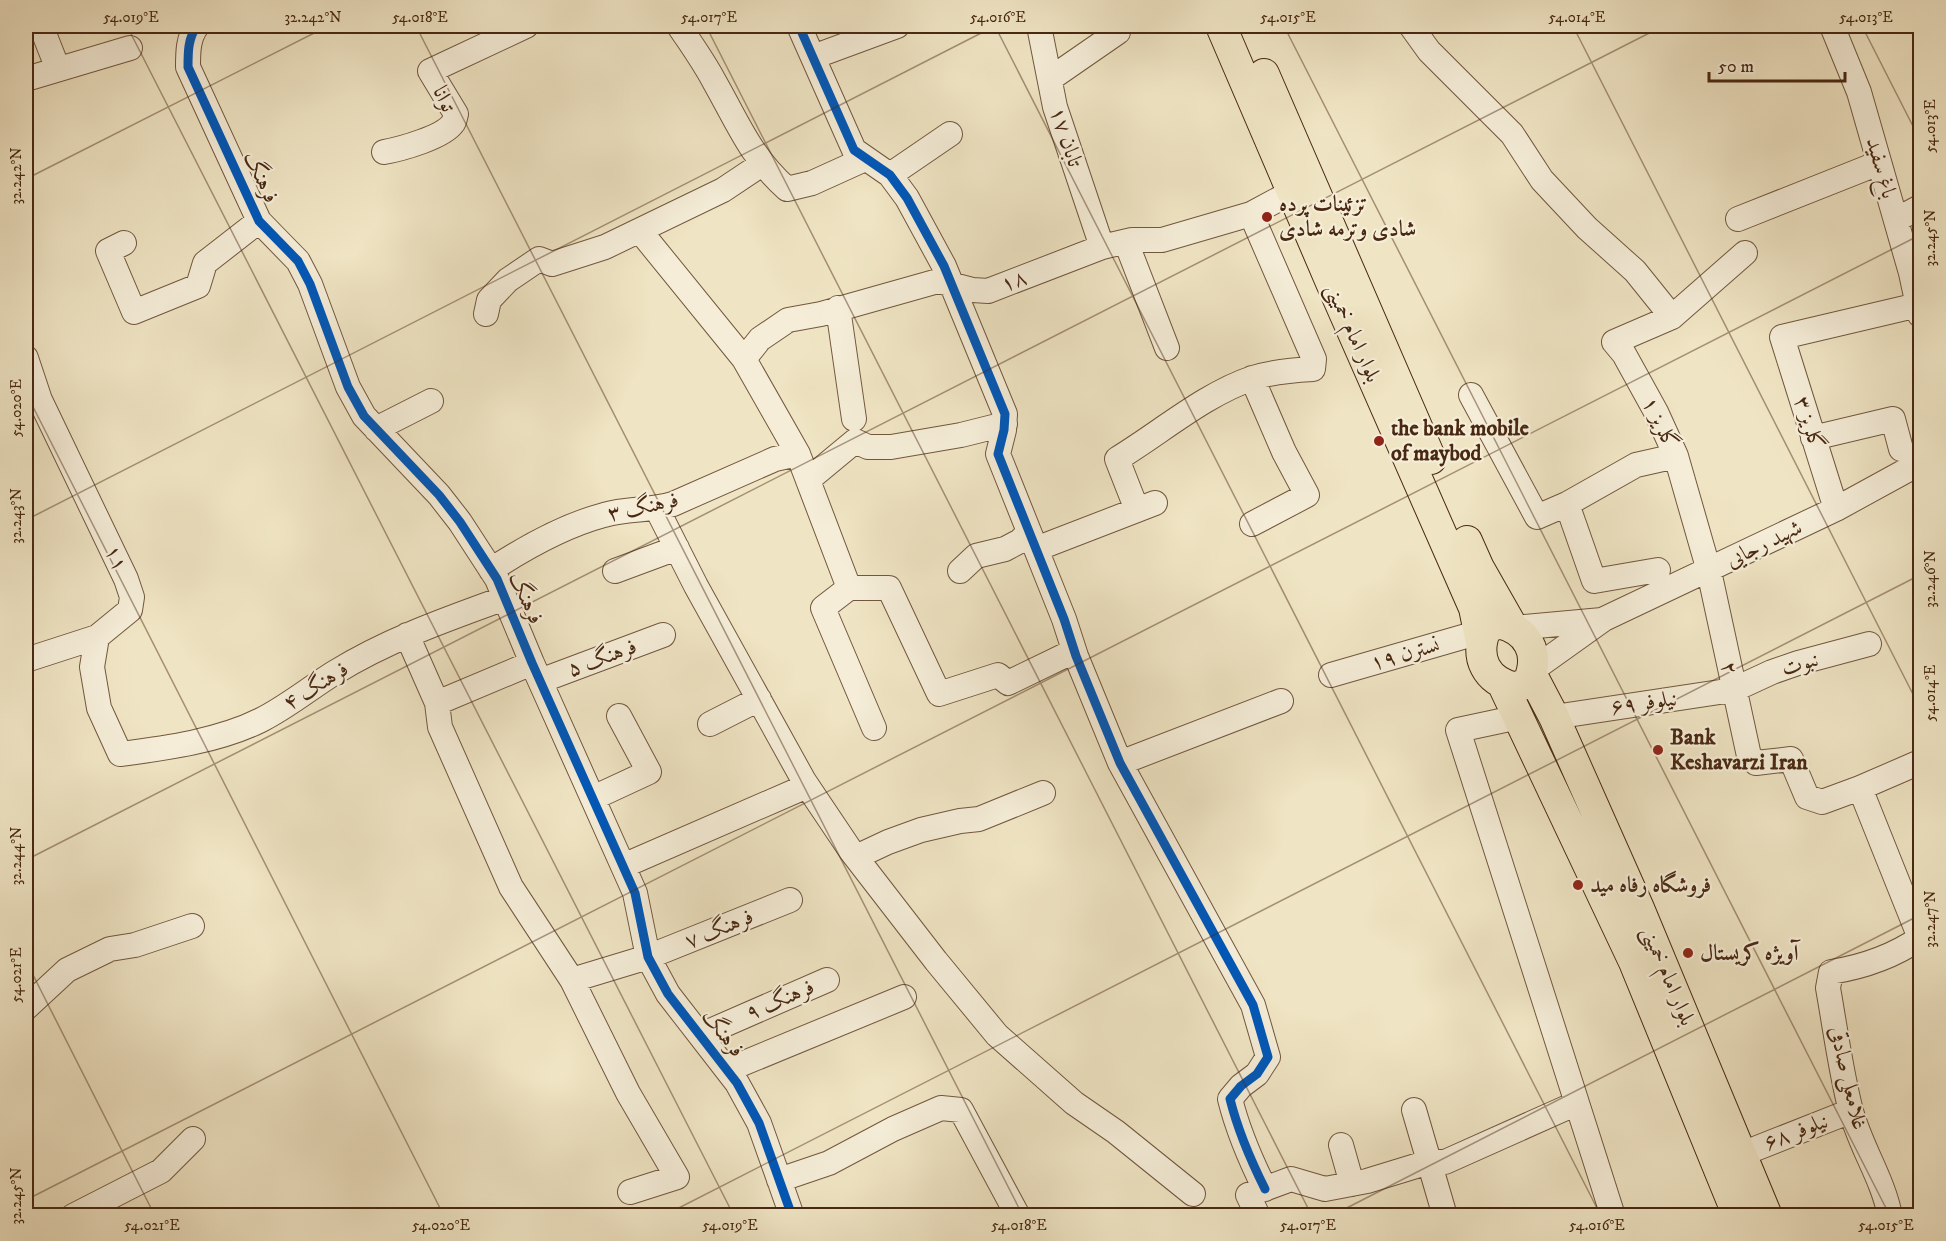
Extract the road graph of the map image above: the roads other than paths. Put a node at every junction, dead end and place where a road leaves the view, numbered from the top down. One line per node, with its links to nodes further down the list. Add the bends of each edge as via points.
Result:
1 (40, 26): 15 (street)
2 (197, 26): 29 (street, فرهنگ, via 188,50 188,66)
3 (526, 26): 19 (street, توانا, via 430,71 456,114 454,123 420,142)
4 (679, 26): 22 (street)
5 (799, 26): 14 (street)
6 (897, 26): 14 (street)
7 (1039, 26): 17 (street, تابان ۱۷)
8 (1221, 26): 24 (main road, بلوار امام خمینی)
9 (1243, 26): 70 (main road, بلوار امام خمینی, via 1479,568)
10 (1411, 26): 39 (street, via 1429,51 1512,134 1542,180 1635,271)
11 (1832, 26): 21 (street, باغ سفید, via 1859,92)
12 (1118, 32): 17 (street)
13 (130, 48): 15 (street)
14 (813, 57): 20 (street, via 854,150)
15 (58, 69): 16 (street)
16 (26, 79)
17 (1050, 79): 33 (street, تابان ۱۷, via 1055,107)
18 (950, 134): 23 (street)
19 (384, 152)
20 (865, 159): 22 (street, via 812,183 787,189); 23 (street)
21 (1880, 163): 27 (street); 28 (street, باغ سفید)
22 (762, 164): 30 (street, via 723,190)
23 (890, 175): 35 (street, via 907,198)
24 (1292, 192): 26 (street, ۱۸); 74 (main road, بلوار امام خمینی, via 1474,608)
25 (1920, 207): 28 (street)
26 (1251, 214): 31 (street, ۱۸, via 1162,240); 43 (street, via 1314,359 1313,369)
27 (1738, 219)
28 (1896, 219): 37 (street, باغ سفید)
29 (259, 221): 32 (street, via 205,263 198,286 134,312 108,251); 49 (street, فرهنگ, via 298,261 348,387)
30 (640, 231): 38 (street, via 552,264 539,259 508,280 489,300); 42 (street)
31 (1126, 242): 33 (street, ۱۸); 40 (street)
32 (124, 243)
33 (1102, 247): 35 (street, ۱۸, via 988,291)
34 (1745, 252): 39 (street)
35 (953, 285): 36 (street, ۱۸, via 938,281); 48 (street, via 1005,414)
36 (838, 308): 42 (street, ۱۸, via 788,320 760,339); 47 (street)
37 (1919, 310): 50 (street, گلریز ۳, via 1782,337)
38 (486, 314)
39 (1672, 317): 53 (street, گلریز ۱, via 1614,342 1656,412)
40 (1167, 348)
41 (26, 358): 46 (street, ۱۱)
42 (744, 359): 52 (street)
43 (1252, 378): 59 (street, via 1307,495); 60 (street, via 1197,407 1117,459 1146,506)
44 (1472, 395): 56 (street, via 1537,517)
45 (430, 401): 49 (street)
46 (33, 403): 73 (street, ۱۱, via 132,597 129,610)
47 (854, 418)
48 (1005, 424): 55 (street, via 891,447 868,447 855,441); 60 (street, via 998,454)
49 (376, 429): 62 (street, فرهنگ, via 439,495)
50 (1813, 438): 51 (street, via 1893,419); 58 (street, گلریز ۳)
51 (1901, 449)
52 (798, 454): 55 (street); 57 (street, فرهنگ ۳, via 775,459)
53 (1676, 456): 56 (street, via 1636,465); 65 (street, گلریز ۱)
54 (1920, 463): 58 (street, شهید رجایی)
55 (808, 480): 67 (street)
56 (1567, 504): 63 (street, via 1594,581)
57 (657, 509): 61 (street); 62 (street, فرهنگ ۳, via 631,509 583,522 525,547)
58 (1836, 509): 65 (street, شهید رجایی)
59 (1252, 524)
60 (1033, 540): 66 (street, via 976,556); 76 (street)
61 (677, 548): 64 (street); 83 (street)
62 (491, 570): 68 (street, فرهنگ)
63 (1658, 570)
64 (615, 571)
65 (1709, 571): 69 (street, شهید رجایی); 82 (street, ۲)
66 (960, 572)
67 (849, 588): 76 (street, via 889,588 939,694 998,675 1008,683); 90 (street, via 823,608)
68 (505, 598): 71 (street, فرهنگ ۴); 78 (street, فرهنگ)
69 (1604, 619): 70 (street); 79 (street)
70 (1513, 627): 74 (main road, via 1498,623); 79 (main road, via 1525,637 1533,653)
71 (406, 635): 73 (street, فرهنگ ۴, via 335,672 261,720 209,738 120,754 99,708 92,667); 85 (street)
72 (663, 635): 78 (street, فرهنگ ۵)
73 (97, 637): 77 (street)
74 (1480, 637): 80 (street, نسترن ۱۹); 81 (main road, via 1482,658 1490,675)
75 (1869, 644): 82 (street, نبوت, via 1798,663)
76 (1074, 651): 92 (street)
77 (26, 660)
78 (536, 672): 85 (street, فرهنگ ۵); 96 (street, فرهنگ)
79 (1533, 672): 81 (main road, via 1528,682 1516,688); 88 (main road, بلوار امام خمینی)
80 (1331, 675)
81 (1503, 685): 87 (main road, بلوار امام خمینی)
82 (1733, 690): 88 (street, نیلوفر ۶۹); 94 (street, ۲, via 1749,756 1756,763 1791,759 1807,797 1822,802)
83 (759, 699): 89 (street); 93 (street)
84 (1281, 701): 92 (street)
85 (438, 703): 103 (street, via 440,727 511,887)
86 (618, 716): 96 (street, via 649,772)
87 (1519, 717): 109 (street, via 1458,730); 127 (main road, بلوار امام خمینی, via 1634,962)
88 (1554, 717): 114 (main road, بلوار امام خمینی)
89 (710, 724)
90 (874, 728)
91 (1920, 762): 94 (street)
92 (1120, 763): 118 (street, via 1252,1005 1268,1057 1257,1074 1230,1099 1249,1158)
93 (807, 786): 97 (street); 98 (street)
94 (1860, 788): 101 (street)
95 (1043, 793): 97 (street, via 979,819 921,830)
96 (593, 798): 98 (street, فرهنگ)
97 (856, 857): 120 (street, via 997,1035 1074,1103)
98 (623, 866): 102 (street, فرهنگ, via 635,893)
99 (790, 900): 102 (street, فرهنگ ۷)
100 (192, 926): 106 (street, via 110,949 66,970)
101 (1920, 938): 111 (street, غلامعلی صادقی, via 1858,968 1831,972 1828,988)
102 (648, 957): 103 (street, فرهنگ ۷); 107 (street, فرهنگ, via 668,994)
103 (572, 980): 119 (street, via 628,1093 677,1176)
104 (827, 980): 107 (street, فرهنگ ۹)
105 (904, 997): 108 (street)
106 (26, 1008)
107 (701, 1035): 108 (street, فرهنگ)
108 (727, 1070): 116 (street, فرهنگ, via 759,1123)
109 (1577, 1103): 115 (street, via 1445,1162); 126 (street)
110 (1414, 1110): 115 (street)
111 (1851, 1111): 114 (street, نیلوفر ۶۸); 129 (street, غلامعلی صادقی, via 1886,1194)
112 (193, 1138): 122 (street, via 161,1171)
113 (1341, 1145): 117 (street)
114 (1742, 1154): 128 (main road, بلوار امام خمینی)
115 (1429, 1162): 117 (street); 125 (street)
116 (779, 1180): 121 (street, فرهنگ); 123 (street, via 829,1163 941,1108 961,1110)
117 (1352, 1184): 118 (street, via 1325,1189 1291,1179)
118 (1265, 1189): 124 (street, via 1248,1195)
119 (630, 1192)
120 (1193, 1194)
121 (787, 1214)
122 (73, 1215)
123 (1018, 1215)
124 (1258, 1215)
125 (1445, 1215)
126 (1613, 1215)
127 (1738, 1215)
128 (1767, 1215)
129 (1890, 1215)

